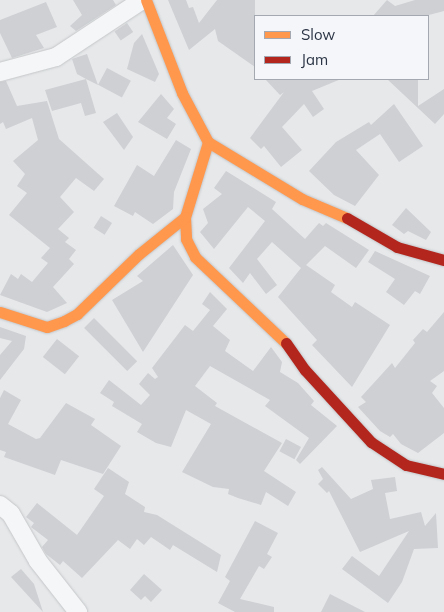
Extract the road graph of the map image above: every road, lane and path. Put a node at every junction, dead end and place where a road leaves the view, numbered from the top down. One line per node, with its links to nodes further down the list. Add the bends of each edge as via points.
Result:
1 (142, 0): 3 (street, via 56,57)
2 (146, 0): 4 (street, via 182,93)
3 (0, 72)
4 (208, 142): 5 (street); 6 (street, via 302,199 333,210 397,247)
5 (185, 217): 7 (street, via 139,254 77,314 64,321 47,327); 8 (street, via 186,239 195,257 250,312 277,331 304,370 371,442 406,465)
6 (444, 260)
7 (0, 312)
8 (444, 474)
9 (0, 505): 10 (street, via 11,514 38,561)
10 (78, 612)

